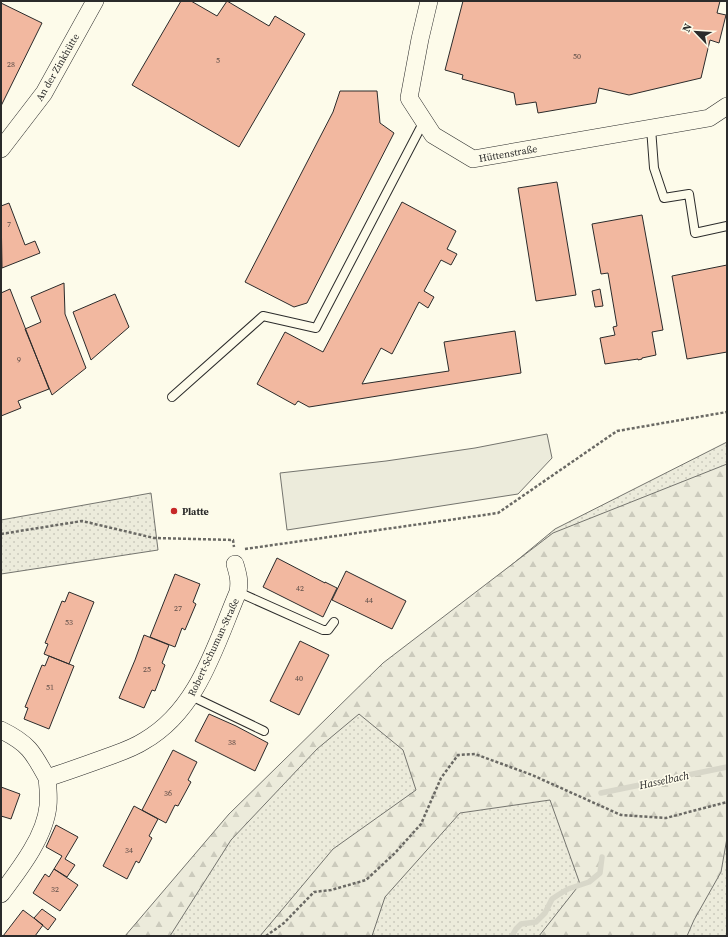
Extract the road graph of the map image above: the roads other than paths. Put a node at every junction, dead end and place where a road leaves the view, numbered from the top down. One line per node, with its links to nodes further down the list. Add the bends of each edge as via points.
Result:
1 (95, 1): 6 (street, An der Zinkhütte, via 44,94)
2 (428, 1): 4 (street, Hüttenstraße, via 409,98)
3 (727, 106): 5 (street, Hüttenstraße, via 709,118)
4 (424, 121): 5 (street, Hüttenstraße, via 433,135 473,159); 8 (lane, via 316,328 263,316)
5 (651, 128): 7 (lane, via 654,168 664,198 689,194 695,233)
6 (1, 149)
7 (727, 226)
8 (172, 396)
9 (237, 554): 10 (street, Robert-Schuman-Straße, via 240,583)
10 (238, 592): 11 (lane, via 323,630 328,630); 12 (street, Robert-Schuman-Straße, via 205,670)
11 (334, 622)
12 (191, 696): 14 (lane); 15 (street, Robert-Schuman-Straße, via 174,718 143,742)
13 (1, 730): 15 (street, via 30,750)
14 (264, 731)
15 (47, 778): 16 (street, via 48,806 43,825 34,846)
16 (1, 894)

